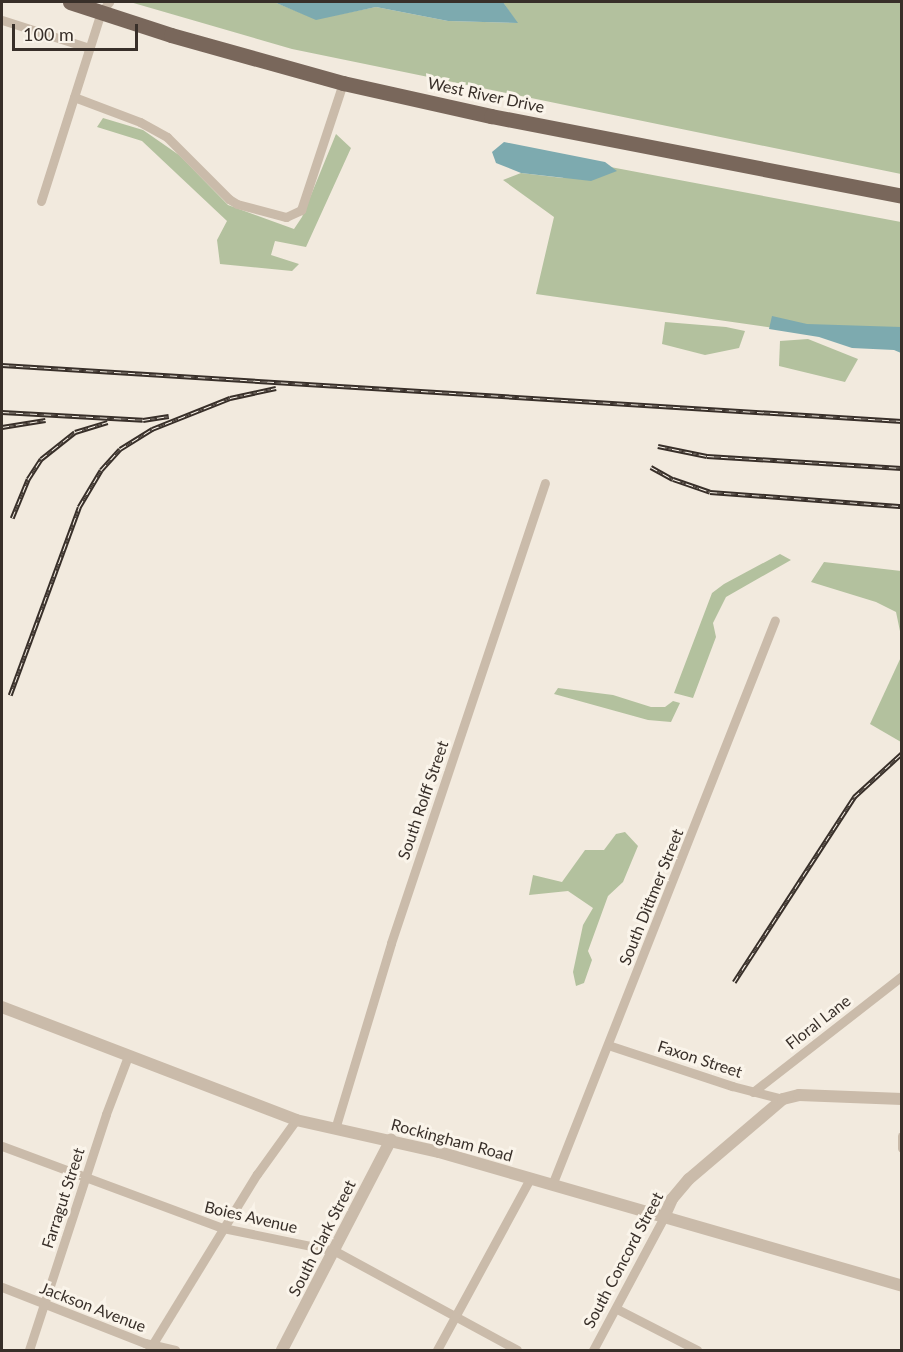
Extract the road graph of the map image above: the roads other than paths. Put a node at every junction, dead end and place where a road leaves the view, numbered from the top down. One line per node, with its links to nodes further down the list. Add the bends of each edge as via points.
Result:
1 (70, 2): 2 (main road, West River Drive)
2 (105, 7): 4 (street); 5 (main road, West River Drive, via 171,35)
3 (2, 20): 4 (street)
4 (89, 48): 6 (street)
5 (343, 83): 6 (street, via 301,210 286,217 229,200 167,137 140,122); 7 (main road, West River Drive, via 491,116)
6 (74, 97): 8 (street)
7 (902, 196)
8 (41, 201)
9 (545, 483): 19 (street, South Rolff Street, via 390,943)
10 (775, 620): 13 (street, South Dittmer Street)
11 (901, 976): 15 (street, Floral Lane)
12 (2, 1008): 14 (street, Rockingham Road)
13 (608, 1046): 15 (street, Faxon Street); 26 (street, South Dittmer Street)
14 (128, 1056): 18 (street, Rockingham Road); 24 (street, Farragut Street)
15 (753, 1092): 16 (street, Faxon Street)
16 (783, 1099): 17 (street, via 799,1095); 27 (street, South Concord Street, via 689,1179 672,1199)
17 (902, 1099)
18 (296, 1120): 19 (street, Rockingham Road); 28 (street)
19 (335, 1129): 21 (street, Rockingham Road)
20 (902, 1136): 23 (street)
21 (391, 1140): 25 (street, Rockingham Road); 29 (street, South Clark Street)
22 (2, 1146): 24 (street, Boies Avenue)
23 (902, 1148)
24 (86, 1178): 28 (street, Boies Avenue); 32 (street, Farragut Street)
25 (530, 1179): 26 (street, Rockingham Road); 34 (street)
26 (552, 1185): 27 (street, Rockingham Road)
27 (664, 1217): 30 (street, Rockingham Road); 33 (street, South Concord Street)
28 (223, 1228): 29 (street, Boies Avenue); 35 (street)
29 (335, 1251): 34 (street, Boies Avenue); 38 (street, South Clark Street)
30 (902, 1286)
31 (2, 1287): 32 (street, Jackson Avenue)
32 (45, 1303): 35 (street, Jackson Avenue); 36 (street, Farragut Street)
33 (617, 1309): 41 (street, South Concord Street); 42 (street)
34 (455, 1317): 39 (street); 40 (street, Boies Avenue)
35 (151, 1348): 37 (street, Jackson Avenue)
36 (29, 1350)
37 (175, 1350)
38 (282, 1350)
39 (438, 1350)
40 (517, 1350)
41 (593, 1350)
42 (697, 1350)

